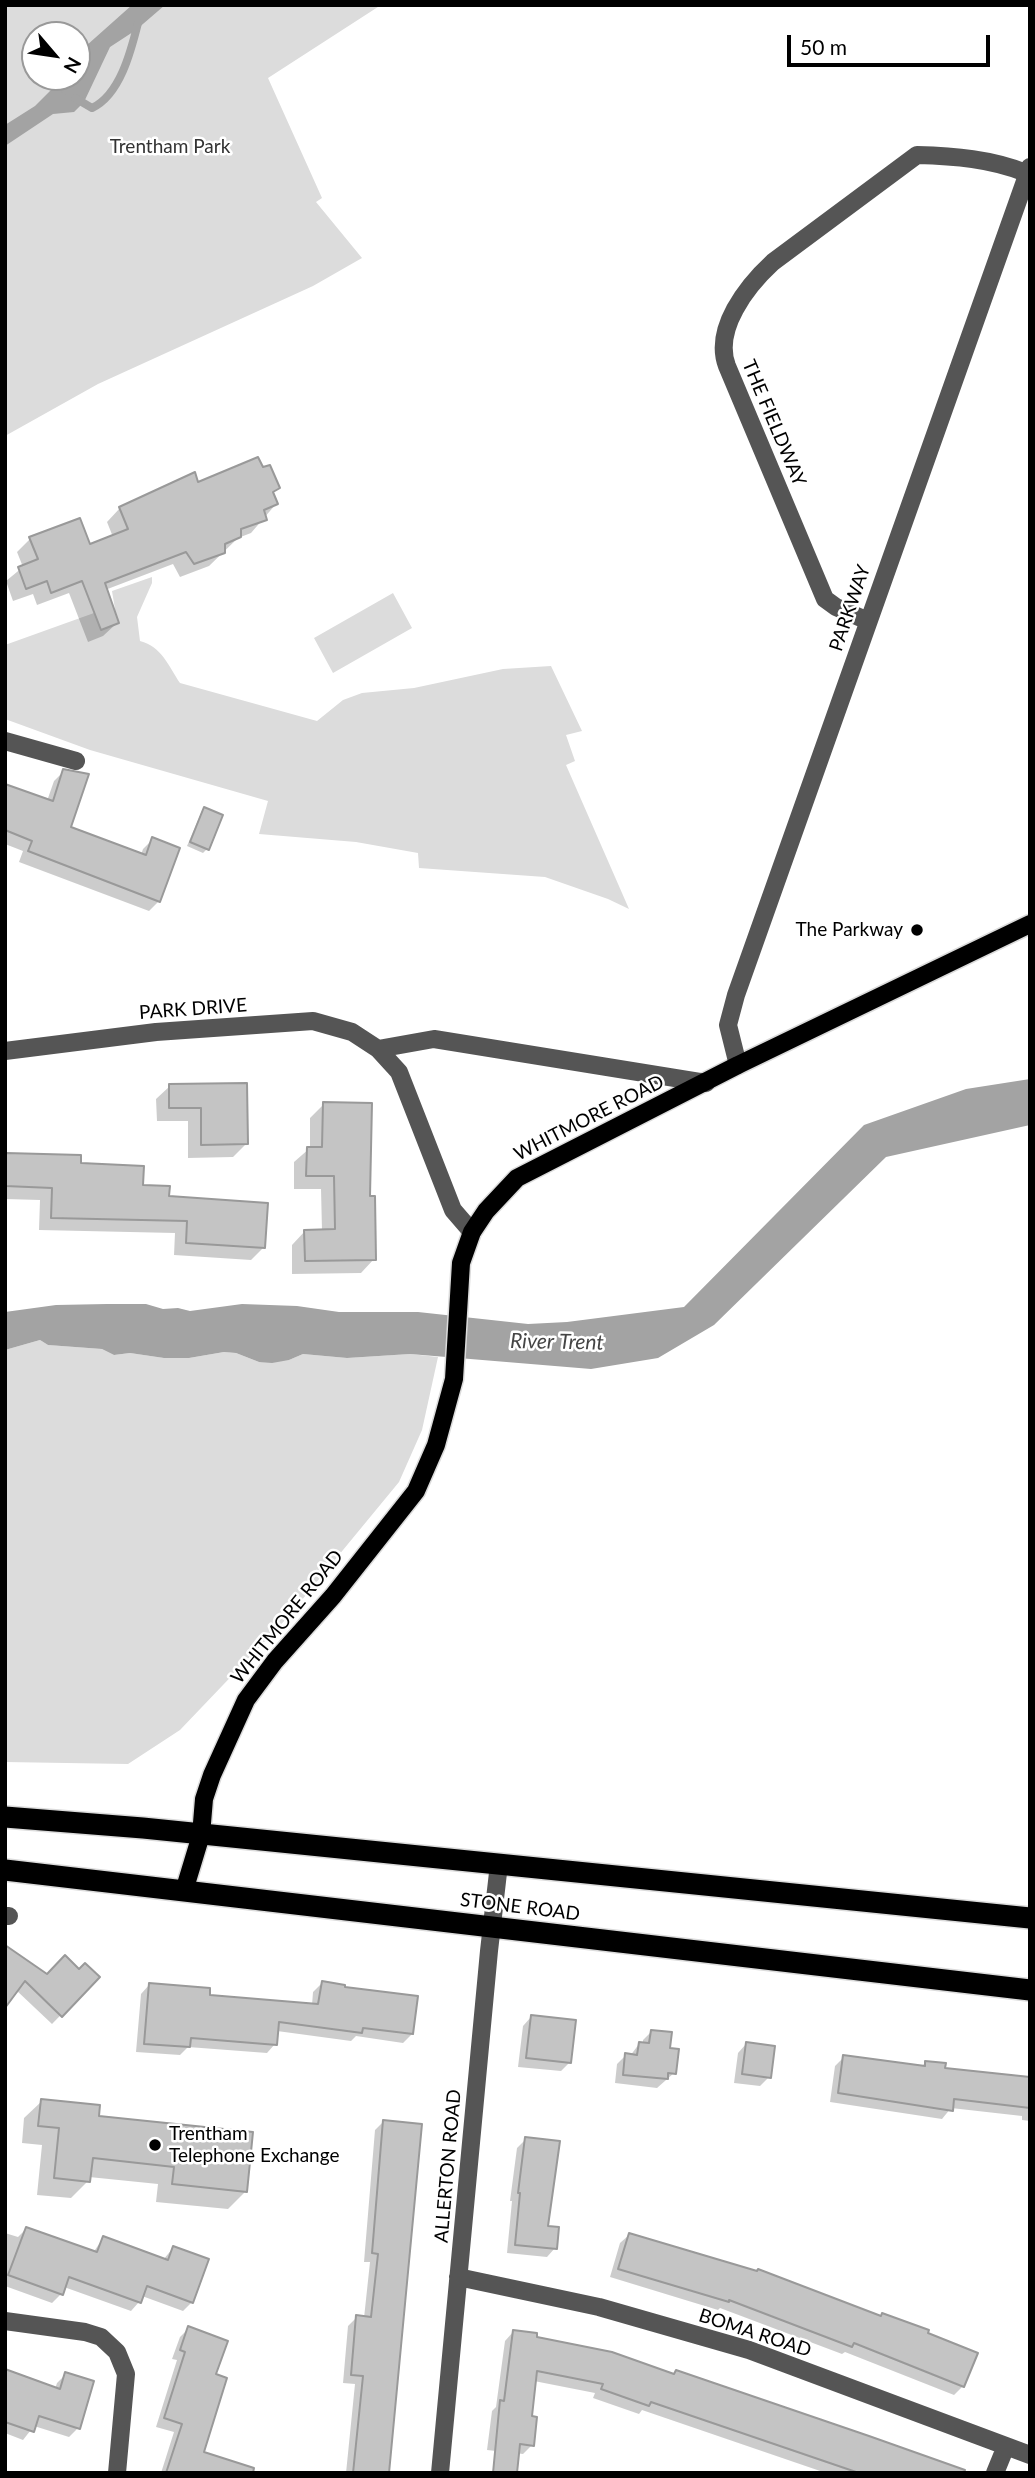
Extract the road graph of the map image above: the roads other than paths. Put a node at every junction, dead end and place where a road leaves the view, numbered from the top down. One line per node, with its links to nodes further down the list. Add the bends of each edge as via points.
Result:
1 (1028, 170): 2 (street, PARKWAY); 2 (street, THE FIELDWAY, via 917,155 753,281 740,298 722,344 727,366 825,599)
2 (868, 621): 8 (street, PARKWAY, via 736,995 729,1025)
3 (5, 741): 4 (street)
4 (76, 761)
5 (1030, 923): 8 (main road, WHITMORE ROAD)
6 (378, 1049): 7 (street, PARK DRIVE, via 352,1032 313,1021 156,1031); 9 (street, via 433,1040); 10 (street, PARK DRIVE, via 399,1072 453,1210)
7 (5, 1051)
8 (738, 1065): 9 (main road, WHITMORE ROAD)
9 (706, 1083): 10 (main road, WHITMORE ROAD, via 517,1178)
10 (472, 1231): 12 (main road, WHITMORE ROAD, via 461,1263 454,1379 436,1445 416,1491 246,1700 212,1775 204,1799)
11 (5, 1816): 12 (highway, STONE ROAD)
12 (201, 1835): 13 (highway, STONE ROAD); 15 (main road, WHITMORE ROAD)
13 (499, 1864): 16 (highway, STONE ROAD); 17 (street, ALLERTON ROAD)
14 (5, 1870): 15 (highway, STONE ROAD)
15 (184, 1891): 17 (highway, STONE ROAD)
16 (1030, 1918)
17 (492, 1927): 18 (highway, STONE ROAD); 19 (street, ALLERTON ROAD)
18 (1030, 1990)
19 (458, 2277): 21 (street, BOMA ROAD, via 599,2307 749,2350); 24 (street, ALLERTON ROAD)
20 (5, 2321): 23 (street, via 85,2332 101,2337 117,2352 126,2374)
21 (1006, 2446): 22 (street, BOMA ROAD); 25 (street)
22 (1030, 2455)
23 (117, 2473)
24 (440, 2473)
25 (995, 2473)

